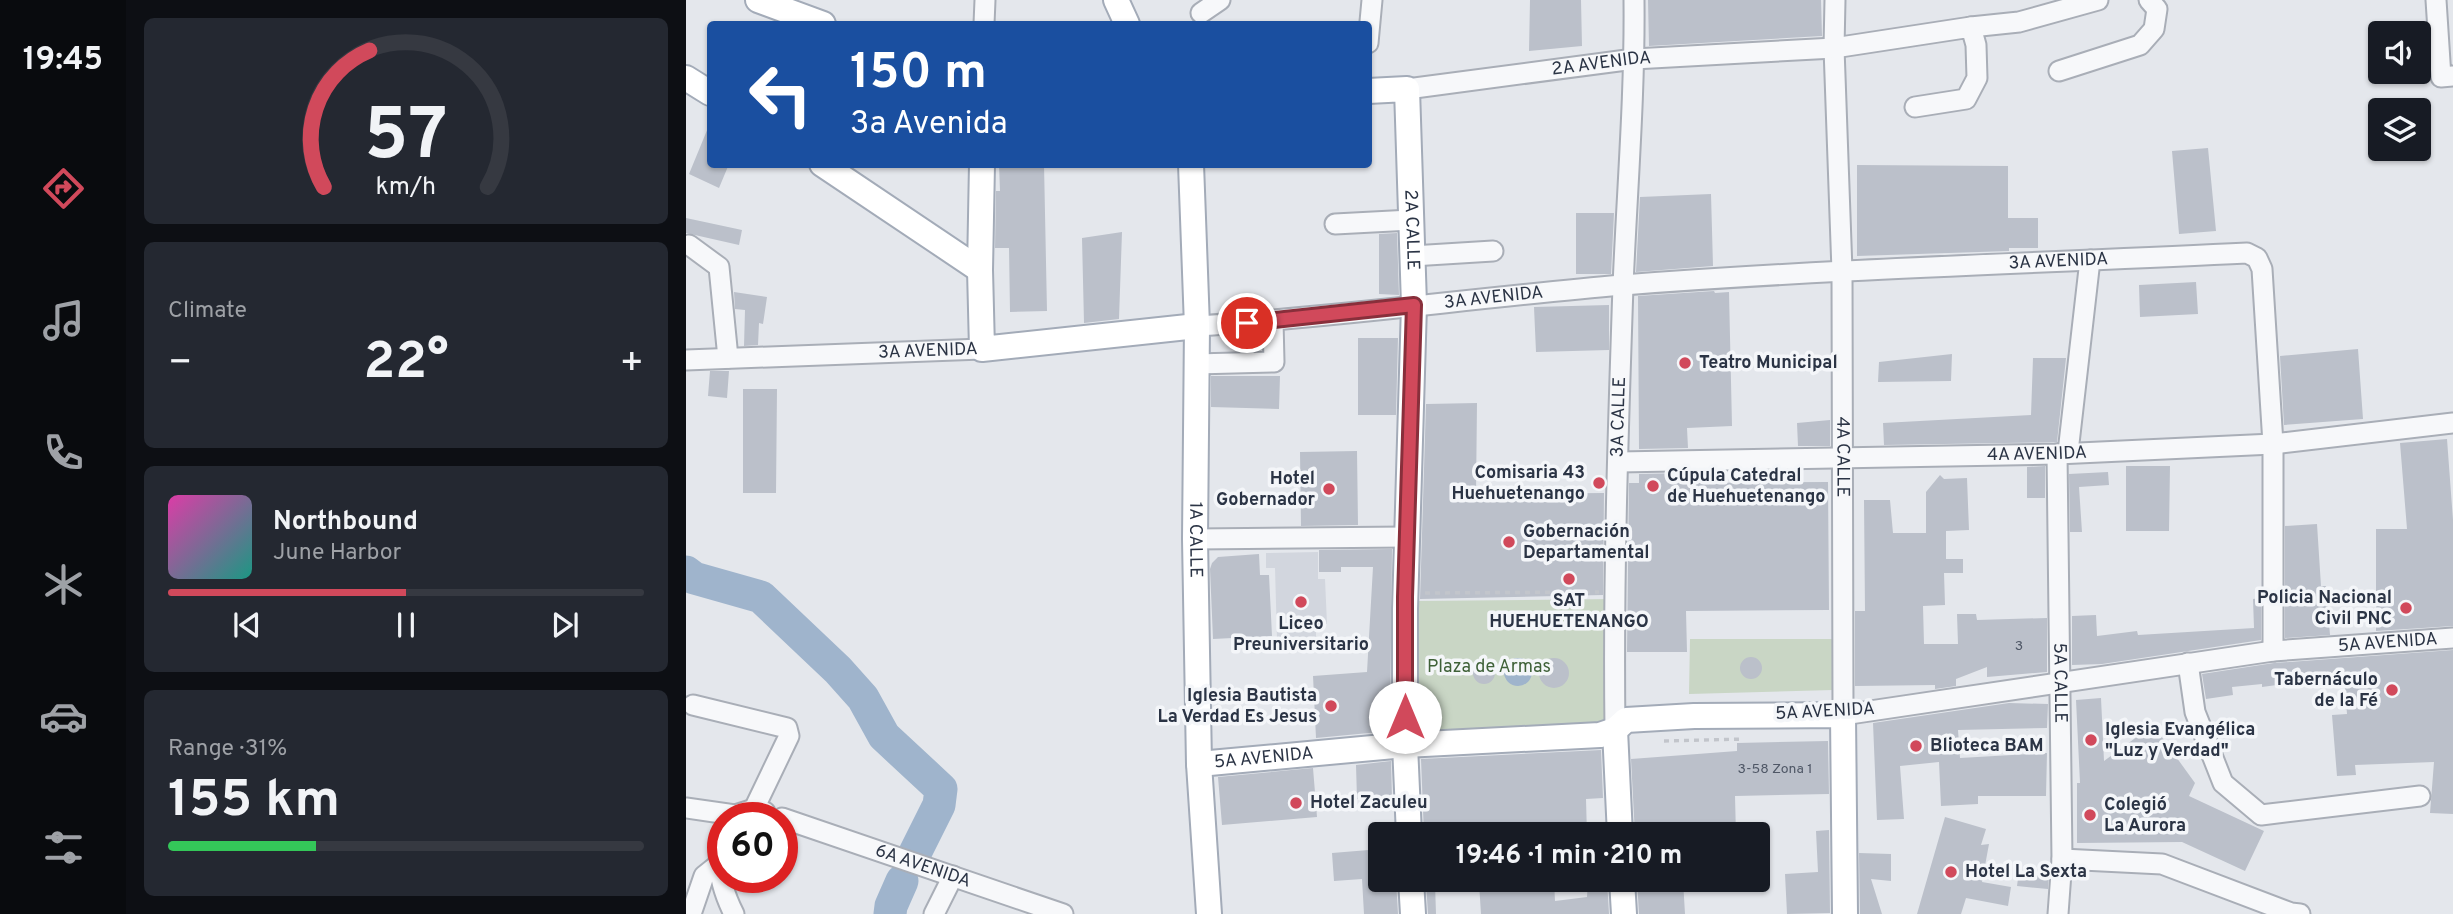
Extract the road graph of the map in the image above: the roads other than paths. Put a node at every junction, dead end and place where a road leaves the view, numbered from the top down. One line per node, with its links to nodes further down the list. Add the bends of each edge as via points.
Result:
1 (758, 0): 12 (main road)
2 (985, 0): 13 (street)
3 (1116, 0): 14 (main road)
4 (1220, 0): 11 (street)
5 (1372, 0): 15 (street)
6 (1634, 0): 18 (street, 3A CALLE)
7 (1835, 0): 17 (street, 4A CALLE)
8 (2098, 0): 16 (street, 2A AVENIDA, via 2019,22)
9 (2149, 0): 19 (street, via 2157,9 2154,29 2140,45)
10 (2436, 0): 20 (street, via 2441,77)
11 (1201, 13)
12 (815, 21)
13 (984, 21)
14 (1126, 21)
15 (1370, 21)
16 (1971, 27): 17 (street, 2A AVENIDA); 25 (street, via 1977,78 1966,99)
17 (1834, 48): 18 (street, 2A AVENIDA); 36 (street, 4A CALLE)
18 (1634, 59): 22 (street, 2A AVENIDA); 37 (street, 3A CALLE)
19 (2059, 71)
20 (2453, 76)
21 (686, 78): 23 (main road)
22 (1407, 89): 24 (main road, 2A AVENIDA); 29 (main road, 2A CALLE)
23 (707, 91)
24 (1372, 91)
25 (1915, 107)
26 (828, 168): 35 (main road)
27 (982, 168): 35 (main road)
28 (1191, 168): 40 (main road, 1A CALLE)
29 (1411, 220): 30 (street); 33 (main road, 2A CALLE)
30 (1335, 224)
31 (689, 245): 42 (street, via 719,267)
32 (1493, 251): 33 (street)
33 (1412, 256): 38 (main road, 2A CALLE)
34 (2091, 260): 36 (street, 3A AVENIDA); 46 (street, 3A AVENIDA, via 2247,253 2257,258 2262,269); 47 (street, 5A CALLE)
35 (979, 270): 41 (main road)
36 (1842, 271): 37 (street, 3A AVENIDA); 48 (street, 4A CALLE)
37 (1623, 285): 38 (street, 3A AVENIDA); 49 (street, 3A CALLE)
38 (1414, 305): 39 (street, 3A AVENIDA); 50 (main road, 2A CALLE)
39 (1273, 321): 40 (street, 3A AVENIDA); 44 (street, via 1274,362)
40 (1197, 326): 41 (main road, 3A AVENIDA); 44 (main road, 1A CALLE)
41 (982, 349): 42 (street, 3A AVENIDA)
42 (728, 358): 43 (street, 3A AVENIDA)
43 (686, 360)
44 (1196, 364): 51 (main road, 1A CALLE)
45 (2453, 423): 46 (street, 4A AVENIDA)
46 (2273, 444): 47 (street, 4A AVENIDA); 53 (street)
47 (2063, 453): 48 (street, 4A AVENIDA); 55 (street, 5A CALLE)
48 (1844, 458): 49 (street, 4A AVENIDA); 57 (street, 4A CALLE)
49 (1619, 462): 58 (street, 3A CALLE)
50 (1406, 537): 51 (street); 59 (main road, 2A CALLE)
51 (1195, 539): 60 (main road, 1A CALLE)
52 (2453, 638): 53 (street, 5A AVENIDA)
53 (2273, 652): 54 (street, 5A AVENIDA)
54 (2188, 663): 55 (street, 5A AVENIDA); 61 (street, via 2194,712 2223,783 2260,815)
55 (2061, 683): 57 (street, 5A AVENIDA); 68 (street, 5A CALLE)
56 (693, 705): 62 (street, via 787,728 789,736)
57 (1843, 715): 58 (main road, 5A AVENIDA, via 1626,720); 81 (main road, 4A CALLE)
58 (1615, 730): 59 (main road, 5A AVENIDA, via 1600,735); 66 (main road, 3A CALLE)
59 (1405, 745): 60 (main road, 5A AVENIDA); 65 (main road, 2A CALLE)
60 (1199, 764): 78 (main road, 1A CALLE)
61 (2420, 796)
62 (757, 802)
63 (686, 808): 64 (street)
64 (707, 811)
65 (1408, 822)
66 (1619, 822)
67 (798, 824): 70 (street, 6A AVENIDA)
68 (2062, 859): 82 (street, 5A CALLE); 83 (street, via 2162,864)
69 (707, 874): 74 (street)
70 (953, 876): 76 (street); 77 (street, 6A AVENIDA)
71 (1412, 892): 79 (main road)
72 (1623, 892): 80 (main road)
73 (726, 893): 75 (street)
74 (691, 914)
75 (734, 914)
76 (934, 914)
77 (1063, 914)
78 (1209, 914)
79 (1413, 914)
80 (1624, 914)
81 (1845, 914)
82 (2058, 914)
83 (2300, 914)

